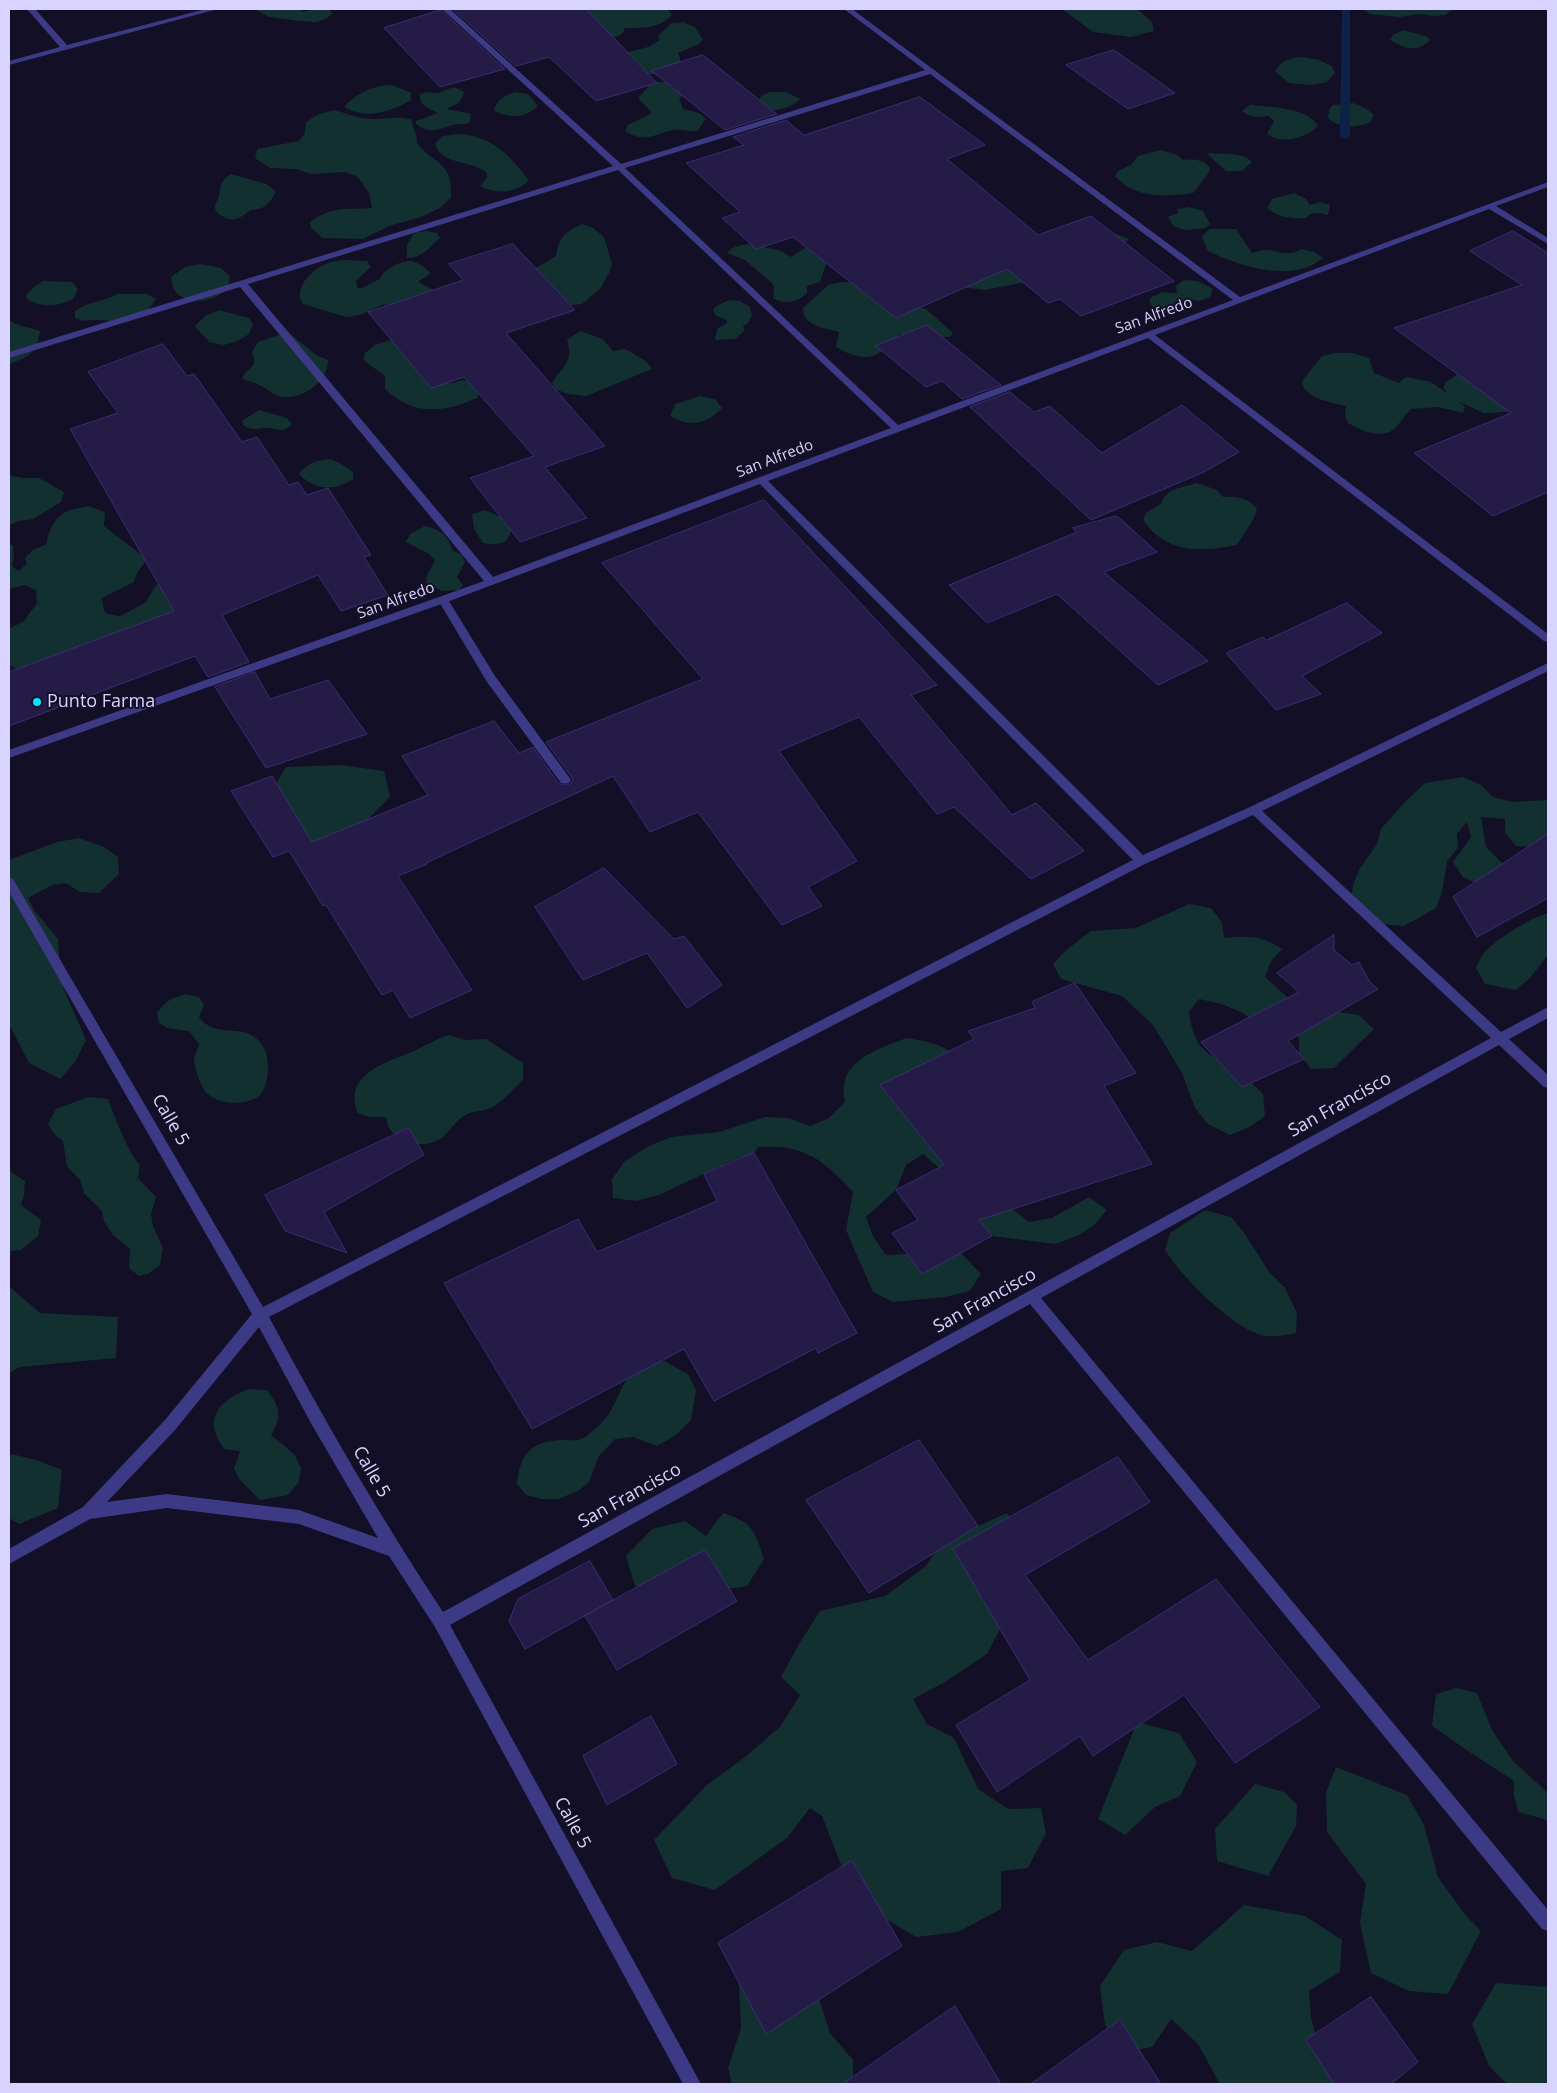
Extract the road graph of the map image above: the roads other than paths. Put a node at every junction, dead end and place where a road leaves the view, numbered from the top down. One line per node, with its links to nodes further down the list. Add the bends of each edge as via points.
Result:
1 (31, 9): 5 (street)
2 (214, 9): 5 (street)
3 (446, 9): 8 (street)
4 (848, 9): 7 (street)
5 (65, 48): 6 (street)
6 (9, 63)
7 (931, 71): 8 (street); 13 (street)
8 (619, 167): 12 (street); 16 (street)
9 (1548, 184): 10 (street, San Alfredo)
10 (1490, 206): 11 (street); 13 (street, San Alfredo)
11 (1548, 241)
12 (242, 283): 15 (street); 18 (street)
13 (1239, 300): 14 (street, San Alfredo)
14 (1148, 334): 16 (street, San Alfredo); 20 (street)
15 (9, 354)
16 (897, 429): 17 (street, San Alfredo)
17 (761, 480): 18 (street, San Alfredo); 25 (street)
18 (491, 582): 19 (street, San Alfredo)
19 (442, 600): 22 (street, San Alfredo); 23 (street, via 491,679)
20 (1548, 639)
21 (1548, 667): 24 (street)
22 (9, 754)
23 (565, 780)
24 (1254, 810): 25 (street); 28 (street)
25 (1141, 861): 31 (street)
26 (9, 882): 31 (street, Calle 5)
27 (1548, 1012): 28 (street, San Francisco)
28 (1500, 1038): 29 (street); 30 (street, San Francisco)
29 (1548, 1083)
30 (1032, 1296): 35 (street, San Francisco); 36 (street)
31 (260, 1314): 32 (street, via 170,1425); 33 (street, Calle 5, via 317,1420)
32 (88, 1512): 33 (street, via 167,1501 299,1517); 34 (street)
33 (394, 1551): 35 (street, Calle 5)
34 (9, 1557)
35 (440, 1622): 37 (street, Calle 5)
36 (1548, 1924)
37 (692, 2084)

